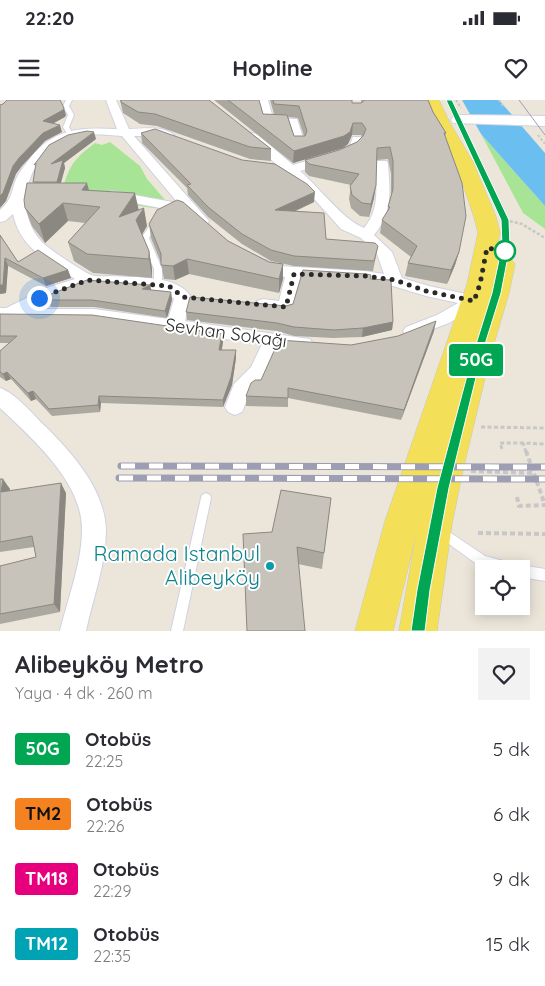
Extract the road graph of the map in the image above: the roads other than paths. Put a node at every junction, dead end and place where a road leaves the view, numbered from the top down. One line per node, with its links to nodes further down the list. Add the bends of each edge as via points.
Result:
1 (69, 100): 8 (lane, via 66,106 70,115 66,127)
2 (111, 100): 9 (street)
3 (263, 100): 12 (street, via 268,122 294,121)
4 (432, 101): 5 (main road, via 441,106 450,118); 31 (main road, via 464,162 489,233)
5 (460, 116): 6 (main road); 41 (main road, via 505,220 506,246)
6 (540, 121)
7 (240, 127): 15 (street)
8 (70, 134): 9 (street, via 92,131); 18 (street, via 43,149 24,176)
9 (124, 134): 11 (street, via 156,132); 19 (street, via 159,171)
10 (357, 140): 15 (street, via 356,146 348,153)
11 (182, 141)
12 (299, 144)
13 (382, 164): 23 (street, via 384,203 378,222)
14 (248, 165): 15 (street)
15 (291, 170): 23 (street, via 346,226)
16 (38, 194): 18 (street)
17 (100, 195): 19 (street, via 117,195)
18 (18, 199): 21 (street); 26 (street, via 24,228 37,246)
19 (179, 210): 22 (street)
20 (162, 217): 28 (lane, via 145,238 158,269)
21 (0, 218)
22 (213, 230)
23 (366, 235): 27 (street, via 384,252)
24 (243, 254): 25 (street, via 276,271)
25 (294, 274): 27 (street); 32 (street, via 286,307)
26 (88, 280): 28 (street); 33 (street)
27 (395, 280): 31 (street, via 426,291)
28 (158, 285): 29 (street, via 169,286)
29 (183, 297): 30 (street); 34 (street)
30 (202, 299)
31 (474, 301): 35 (street, via 443,319); 47 (main road, via 402,521)
32 (249, 303)
33 (4, 313): 34 (street, Sevhan Sokağı, via 94,315)
34 (175, 325): 36 (street, Sevhan Sokağı)
35 (395, 338)
36 (273, 340): 37 (street, Sevhan Sokağı); 39 (street, via 259,372 241,389)
37 (322, 345)
38 (0, 396): 45 (street, via 65,462 92,507 94,529 90,556)
39 (235, 407)
40 (206, 498): 46 (lane)
41 (435, 524): 42 (lane, via 446,536); 48 (main road)
42 (481, 560)
43 (530, 572): 44 (lane)
44 (545, 575)
45 (73, 631)
46 (177, 631)
47 (374, 631)
48 (418, 631)

